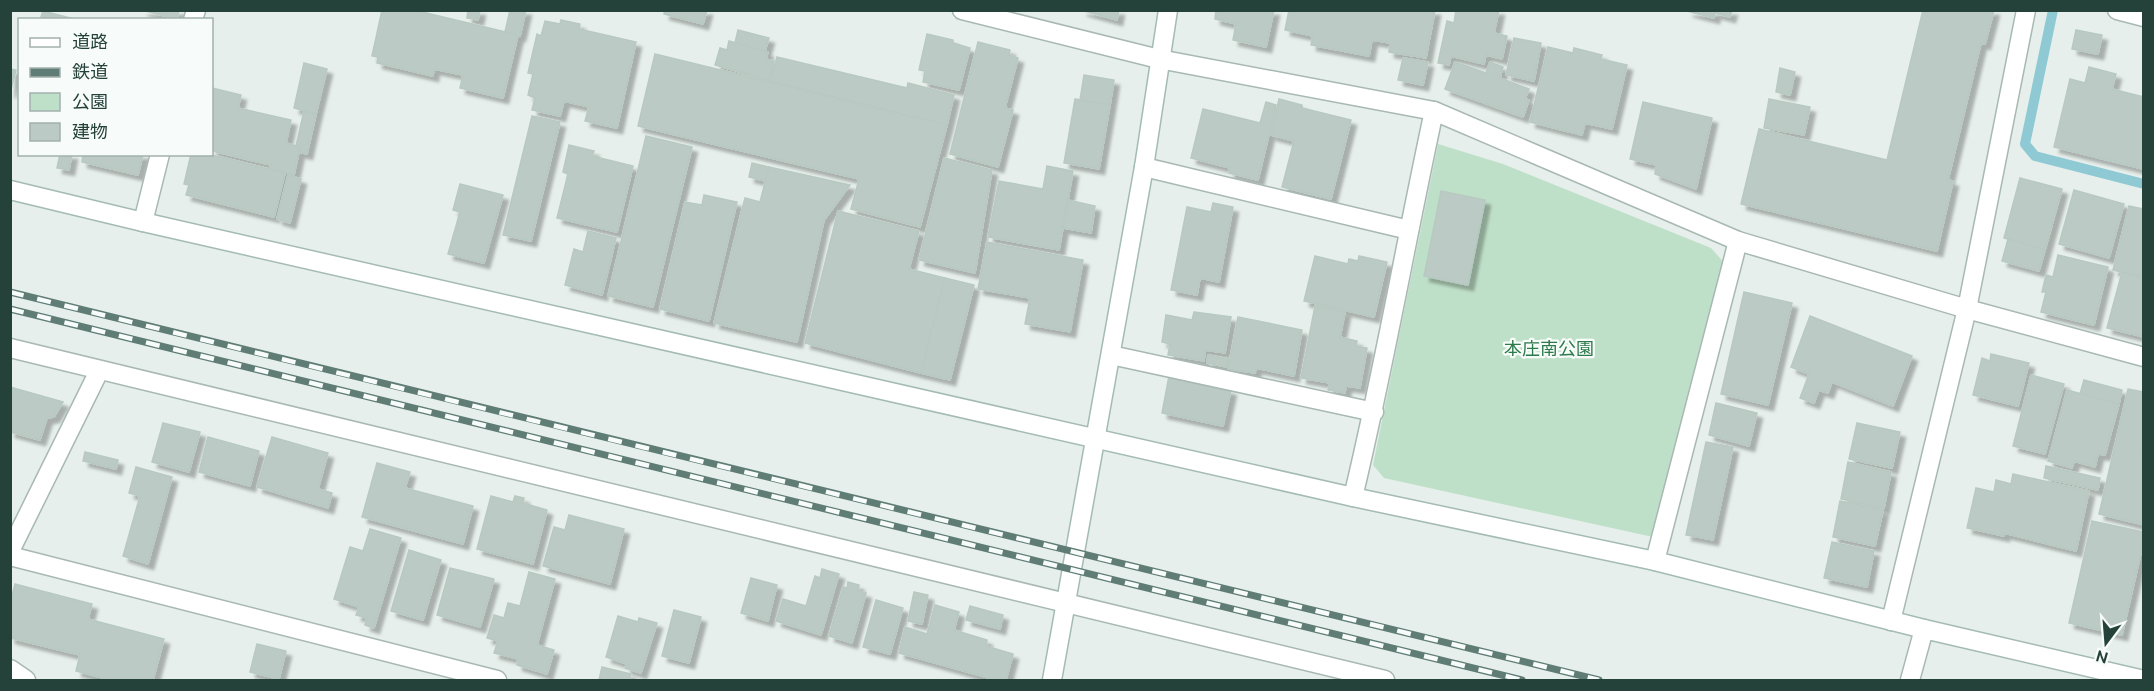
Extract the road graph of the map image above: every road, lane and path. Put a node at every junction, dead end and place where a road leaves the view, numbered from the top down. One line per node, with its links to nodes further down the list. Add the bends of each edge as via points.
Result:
1 (962, 10): 6 (street)
2 (1168, 10): 6 (street)
3 (2026, 10): 14 (street)
4 (2117, 10): 5 (street)
5 (2144, 17)
6 (1159, 59): 7 (street); 9 (street)
7 (1434, 111): 12 (street); 13 (street)
8 (160, 156): 11 (street)
9 (1144, 167): 12 (street); 16 (street)
10 (10, 190): 11 (street)
11 (143, 222): 20 (street)
12 (1409, 230): 19 (street)
13 (1738, 241): 14 (street); 24 (street)
14 (1967, 309): 17 (street); 26 (street)
15 (10, 348): 18 (street)
16 (1111, 356): 19 (street); 20 (street)
17 (2144, 357)
18 (99, 371): 22 (street); 25 (street)
19 (1374, 412): 21 (street)
20 (1095, 437): 21 (street); 25 (street)
21 (1353, 497): 24 (street)
22 (10, 551)
23 (10, 556): 30 (street)
24 (1655, 561): 26 (street)
25 (1066, 604): 31 (street); 32 (street)
26 (1891, 621): 27 (street)
27 (1924, 629): 33 (street); 34 (street)
28 (10, 669): 29 (street)
29 (26, 681)
30 (496, 681)
31 (1052, 681)
32 (1385, 681)
33 (1910, 681)
34 (2144, 681)

